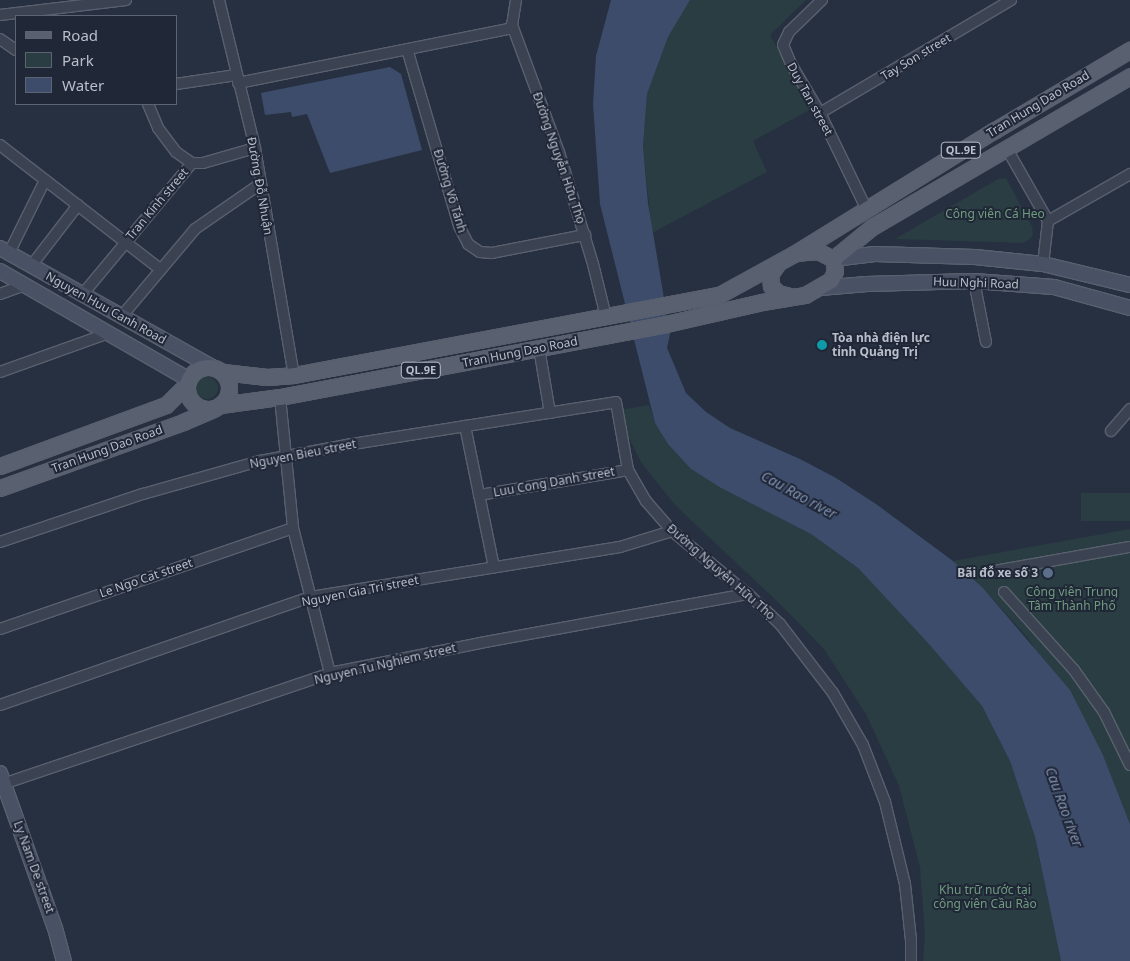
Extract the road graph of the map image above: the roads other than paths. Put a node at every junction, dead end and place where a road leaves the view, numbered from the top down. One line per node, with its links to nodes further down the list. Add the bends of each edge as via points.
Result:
1 (126, 0): 6 (street)
2 (219, 0): 13 (street, Đường Đỗ Nhuận)
3 (516, 0): 7 (street, Đường Nguyễn Hữu Thọ)
4 (822, 0): 16 (street, Duy Tan street, via 788,32 783,45)
5 (1011, 0): 16 (street, Tay Son street)
6 (0, 15)
7 (512, 25): 10 (street, via 509,29); 28 (street, Đường Nguyễn Hữu Thọ, via 559,152)
8 (0, 39): 9 (street)
9 (15, 49)
10 (407, 49): 13 (street); 28 (street, Đường Võ Tánh, via 459,226 468,244 480,252 492,253)
11 (1130, 50): 17 (main road, Tran Hung Dao Road / QL.9E)
12 (1130, 76): 20 (main road, Tran Hung Dao Road / QL.9E)
13 (237, 79): 14 (street); 19 (street, Đường Đỗ Nhuận)
14 (178, 84)
15 (148, 105): 21 (street, via 158,128 176,152)
16 (820, 113): 26 (street, Duy Tan street)
17 (995, 130): 20 (main road); 26 (main road, Tran Hung Dao Road / QL.9E)
18 (0, 145): 23 (street, Tran Kinh street)
19 (255, 148): 21 (street, Tran Kinh street, via 203,163); 24 (street, Đường Đỗ Nhuận)
20 (1007, 149): 27 (street); 32 (main road, Tran Hung Dao Road / QL.9E, via 872,227)
21 (192, 163): 29 (street, Tran Kinh street)
22 (1130, 174): 27 (street)
23 (46, 180): 25 (street, Tran Kinh street); 30 (street)
24 (260, 184): 36 (street, via 195,229); 53 (street, Đường Đỗ Nhuận)
25 (78, 205): 29 (street, Tran Kinh street); 35 (street)
26 (866, 208): 31 (main road, Tran Hung Dao Road / QL.9E)
27 (1048, 221): 34 (street)
28 (585, 235): 46 (street, Đường Nguyễn Hữu Thọ)
29 (126, 243): 36 (street); 43 (street)
30 (4, 250): 35 (main road, Nguyen Huu Canh Road)
31 (794, 254): 32 (main road, Tran Hung Dao Road, via 818,251); 33 (main road, Tran Hung Dao Road)
32 (833, 259): 34 (main road, Huu Nghi Road, via 875,254 975,257); 41 (main road, via 834,276)
33 (779, 262): 44 (main road, via 772,269 770,281 774,290); 46 (main road, Tran Hung Dao Road / QL.9E, via 719,295)
34 (1043, 264): 40 (main road, Huu Nghi Road)
35 (31, 266): 43 (main road, Nguyen Huu Canh Road)
36 (160, 269): 47 (street)
37 (0, 271): 39 (main road, Nguyen Huu Canh Road)
38 (974, 281): 41 (main road, Huu Nghi Road); 45 (main road, Huu Nghi Road, via 1054,287); 49 (street)
39 (25, 285): 42 (street); 48 (main road, Nguyen Huu Canh Road)
40 (1130, 285)
41 (820, 288): 44 (main road, Tran Hung Dao Road, via 805,295)
42 (0, 294)
43 (82, 295): 47 (main road, Nguyen Huu Canh Road)
44 (790, 296): 50 (main road, Tran Hung Dao Road / QL.9E)
45 (1130, 308)
46 (612, 316): 53 (main road, Tran Hung Dao Road / QL.9E)
47 (121, 317): 51 (main road, Nguyen Huu Canh Road)
48 (109, 333): 52 (street); 54 (main road, Nguyen Huu Canh Road)
49 (986, 342)
50 (539, 348): 55 (main road, Tran Hung Dao Road / QL.9E); 59 (street)
51 (218, 370): 53 (main road, Tran Hung Dao Road / QL.9E, via 267,377); 54 (main road, via 198,369); 57 (main road, via 229,382 229,392)
52 (0, 372)
53 (294, 374)
54 (187, 382): 57 (main road, via 187,395 193,404 202,409); 63 (main road, Tran Hung Dao Road, via 166,405)
55 (280, 397): 57 (main road, Tran Hung Dao Road / QL.9E); 62 (street)
56 (616, 402): 59 (street, Nguyen Bieu street); 64 (street, Đường Nguyễn Hữu Thọ)
57 (216, 407): 65 (main road, Tran Hung Dao Road / QL.9E)
58 (1130, 409): 61 (street)
59 (550, 413): 60 (street, Nguyen Bieu street)
60 (465, 426): 62 (street, Nguyen Bieu street); 66 (street)
61 (1111, 431)
62 (286, 456): 67 (street); 69 (street, Nguyen Bieu street, via 142,494)
63 (0, 466)
64 (628, 470): 66 (street, Luu Cong Danh street); 68 (street, Đường Nguyễn Hữu Thọ, via 646,501)
65 (0, 488)
66 (478, 495): 71 (street)
67 (293, 528): 75 (street); 76 (street, Le Ngo Cat street)
68 (672, 531): 71 (street, Nguyen Gia Tri street, via 620,547); 74 (street, Đường Nguyễn Hữu Thọ)
69 (0, 542)
70 (1130, 547): 72 (street)
71 (494, 567): 75 (street, Nguyen Gia Tri street)
72 (989, 572)
73 (1004, 592): 79 (street, via 1079,677 1104,712)
74 (748, 594): 77 (street, Nguyen Tu Nghiem street); 82 (street, Đường Nguyễn Hữu Thọ, via 780,624 834,693 863,745 885,802 906,884)
75 (311, 597): 77 (street); 78 (street, Nguyen Gia Tri street)
76 (0, 629)
77 (330, 673): 80 (street, Nguyen Tu Nghiem street)
78 (0, 705)
79 (1130, 765)
80 (1, 781): 81 (main road, Ly Nam De street)
81 (64, 961)
82 (911, 961)

